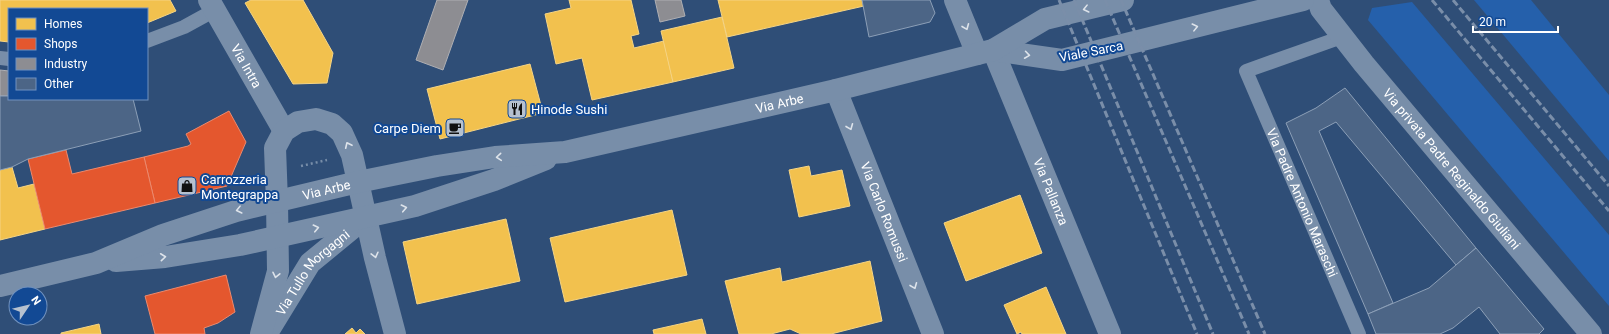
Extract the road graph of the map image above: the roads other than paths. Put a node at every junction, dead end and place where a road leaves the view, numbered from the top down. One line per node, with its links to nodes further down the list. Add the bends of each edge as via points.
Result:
1 (955, 0): 8 (street, Via Pallanza, one-way to 8)
2 (1123, 0): 8 (street, one-way to 8, via 1045,19)
3 (1303, 0): 8 (street, Viale Sarca, one-way to 3, via 1062,60)
4 (1318, 0): 6 (street, Via privata Padre Reginaldo Giuliani, via 1321,9)
5 (212, 5): 7 (lane, via 184,27); 10 (street, Via Intra)
6 (1342, 37): 23 (lane, Via Padre Antonio Maraschi, via 1246,71); 24 (street, Via privata Padre Reginaldo Giuliani)
7 (148, 41)
8 (985, 52): 9 (street, Via Arbe); 22 (street, Via Pallanza)
9 (836, 90): 11 (street, Via Arbe); 21 (street, Via Carlo Romussi, one-way to 21)
10 (284, 131): 12 (street, one-way to 10, via 352,155 342,133 332,124 316,119 298,122); 13 (street, Via Tullo Morgagni, via 275,148)
11 (566, 152): 12 (street, Via Arbe, one-way to 12, via 495,157); 14 (street, Via Arbe, one-way to 11, via 415,206 494,180)
12 (358, 182): 13 (street, Via Arbe); 14 (street)
13 (277, 202): 15 (street, Via Tullo Morgagni); 16 (street, Via Arbe, one-way to 16, via 236,211 163,235)
14 (366, 216): 15 (street, Via Arbe, one-way to 14); 19 (street, Via Tullo Morgagni, via 310,263); 20 (street, one-way to 20)
15 (278, 237): 16 (street, Via Arbe, one-way to 15, via 165,257); 18 (street, Via Tullo Morgagni, one-way to 18, via 278,271)
16 (96, 263): 17 (street, Via Arbe)
17 (0, 286)
18 (261, 334)
19 (267, 334)
20 (395, 334)
21 (933, 334)
22 (1110, 334)
23 (1359, 334)
24 (1591, 334)

